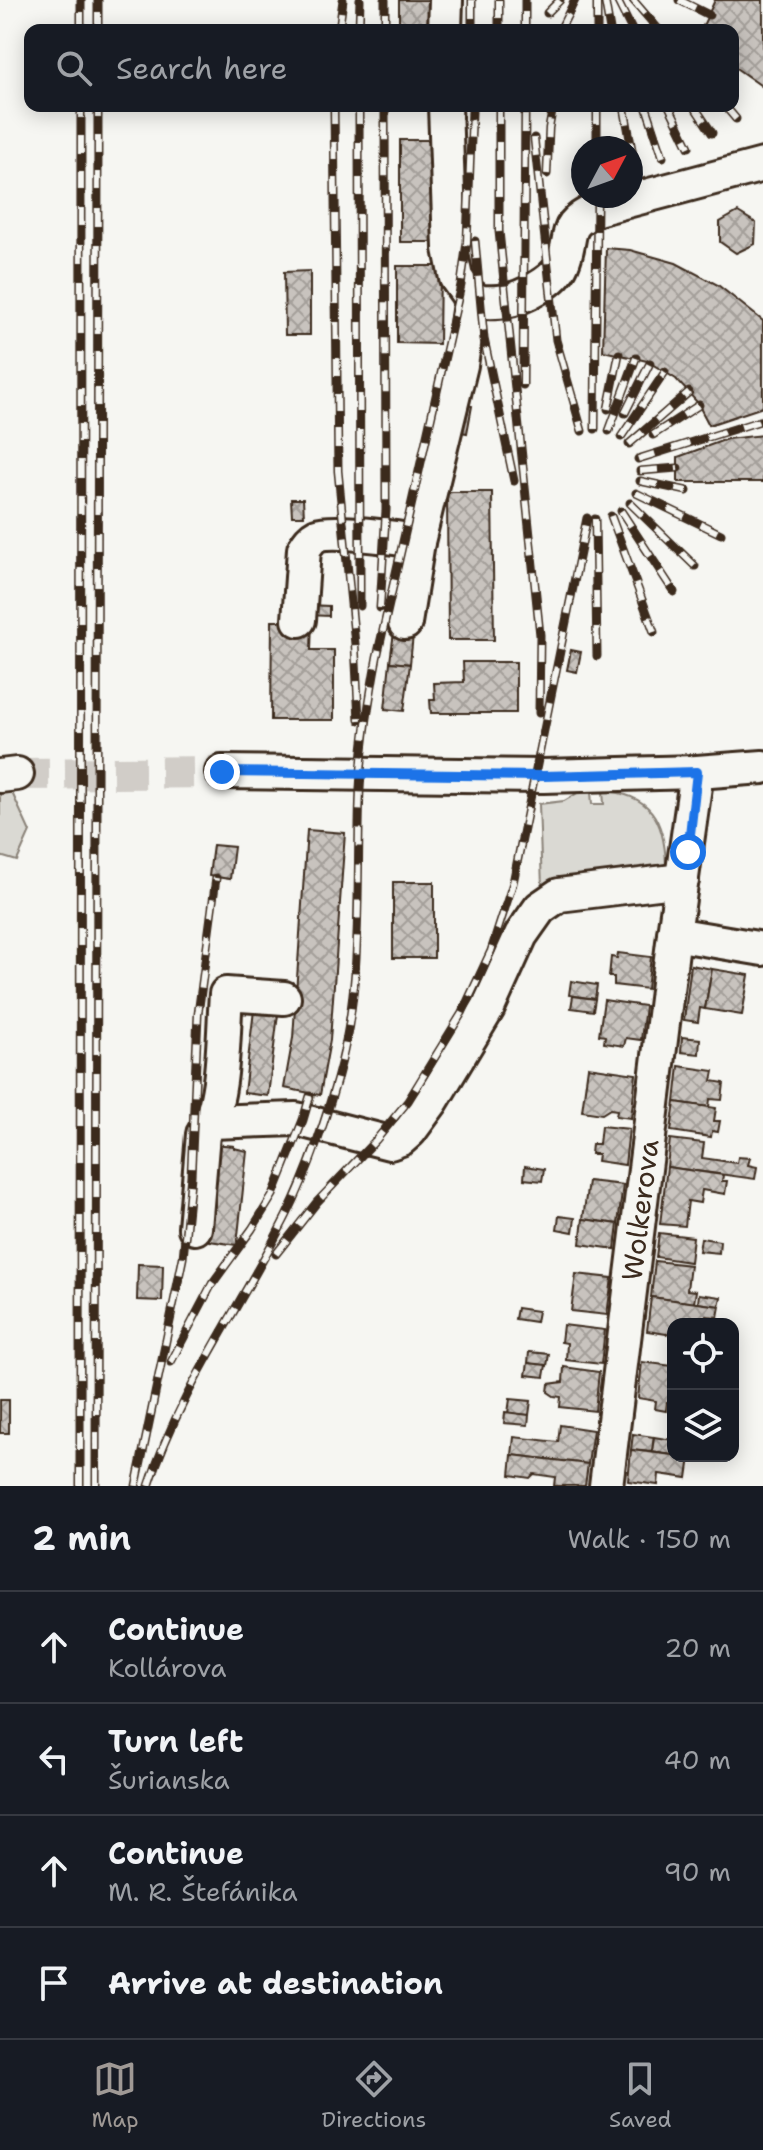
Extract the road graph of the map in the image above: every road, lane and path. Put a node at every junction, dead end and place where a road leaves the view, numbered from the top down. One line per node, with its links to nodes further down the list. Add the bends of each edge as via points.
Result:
1 (446, 0): 2 (street)
2 (445, 24)
3 (445, 112): 5 (street, via 450,248 456,278)
4 (763, 165): 5 (street, via 582,216 570,228 563,261 549,279 505,301 479,302)
5 (471, 297): 6 (street, via 461,365)
6 (418, 542): 7 (street, via 342,534 309,540); 8 (street)
7 (299, 620)
8 (405, 623)
9 (763, 767): 11 (street)
10 (222, 772): 11 (street)
11 (697, 772): 12 (street, Wolkerova)
12 (682, 880): 13 (street, Wolkerova); 16 (street, via 559,895 540,908 521,935 488,1008 432,1101 401,1139 390,1143 296,1119)
13 (674, 934): 14 (street); 18 (street, Wolkerova)
14 (763, 949)
15 (284, 998): 16 (street, via 226,994)
16 (212, 1122): 17 (street, via 203,1134)
17 (195, 1228)
18 (606, 1486)

